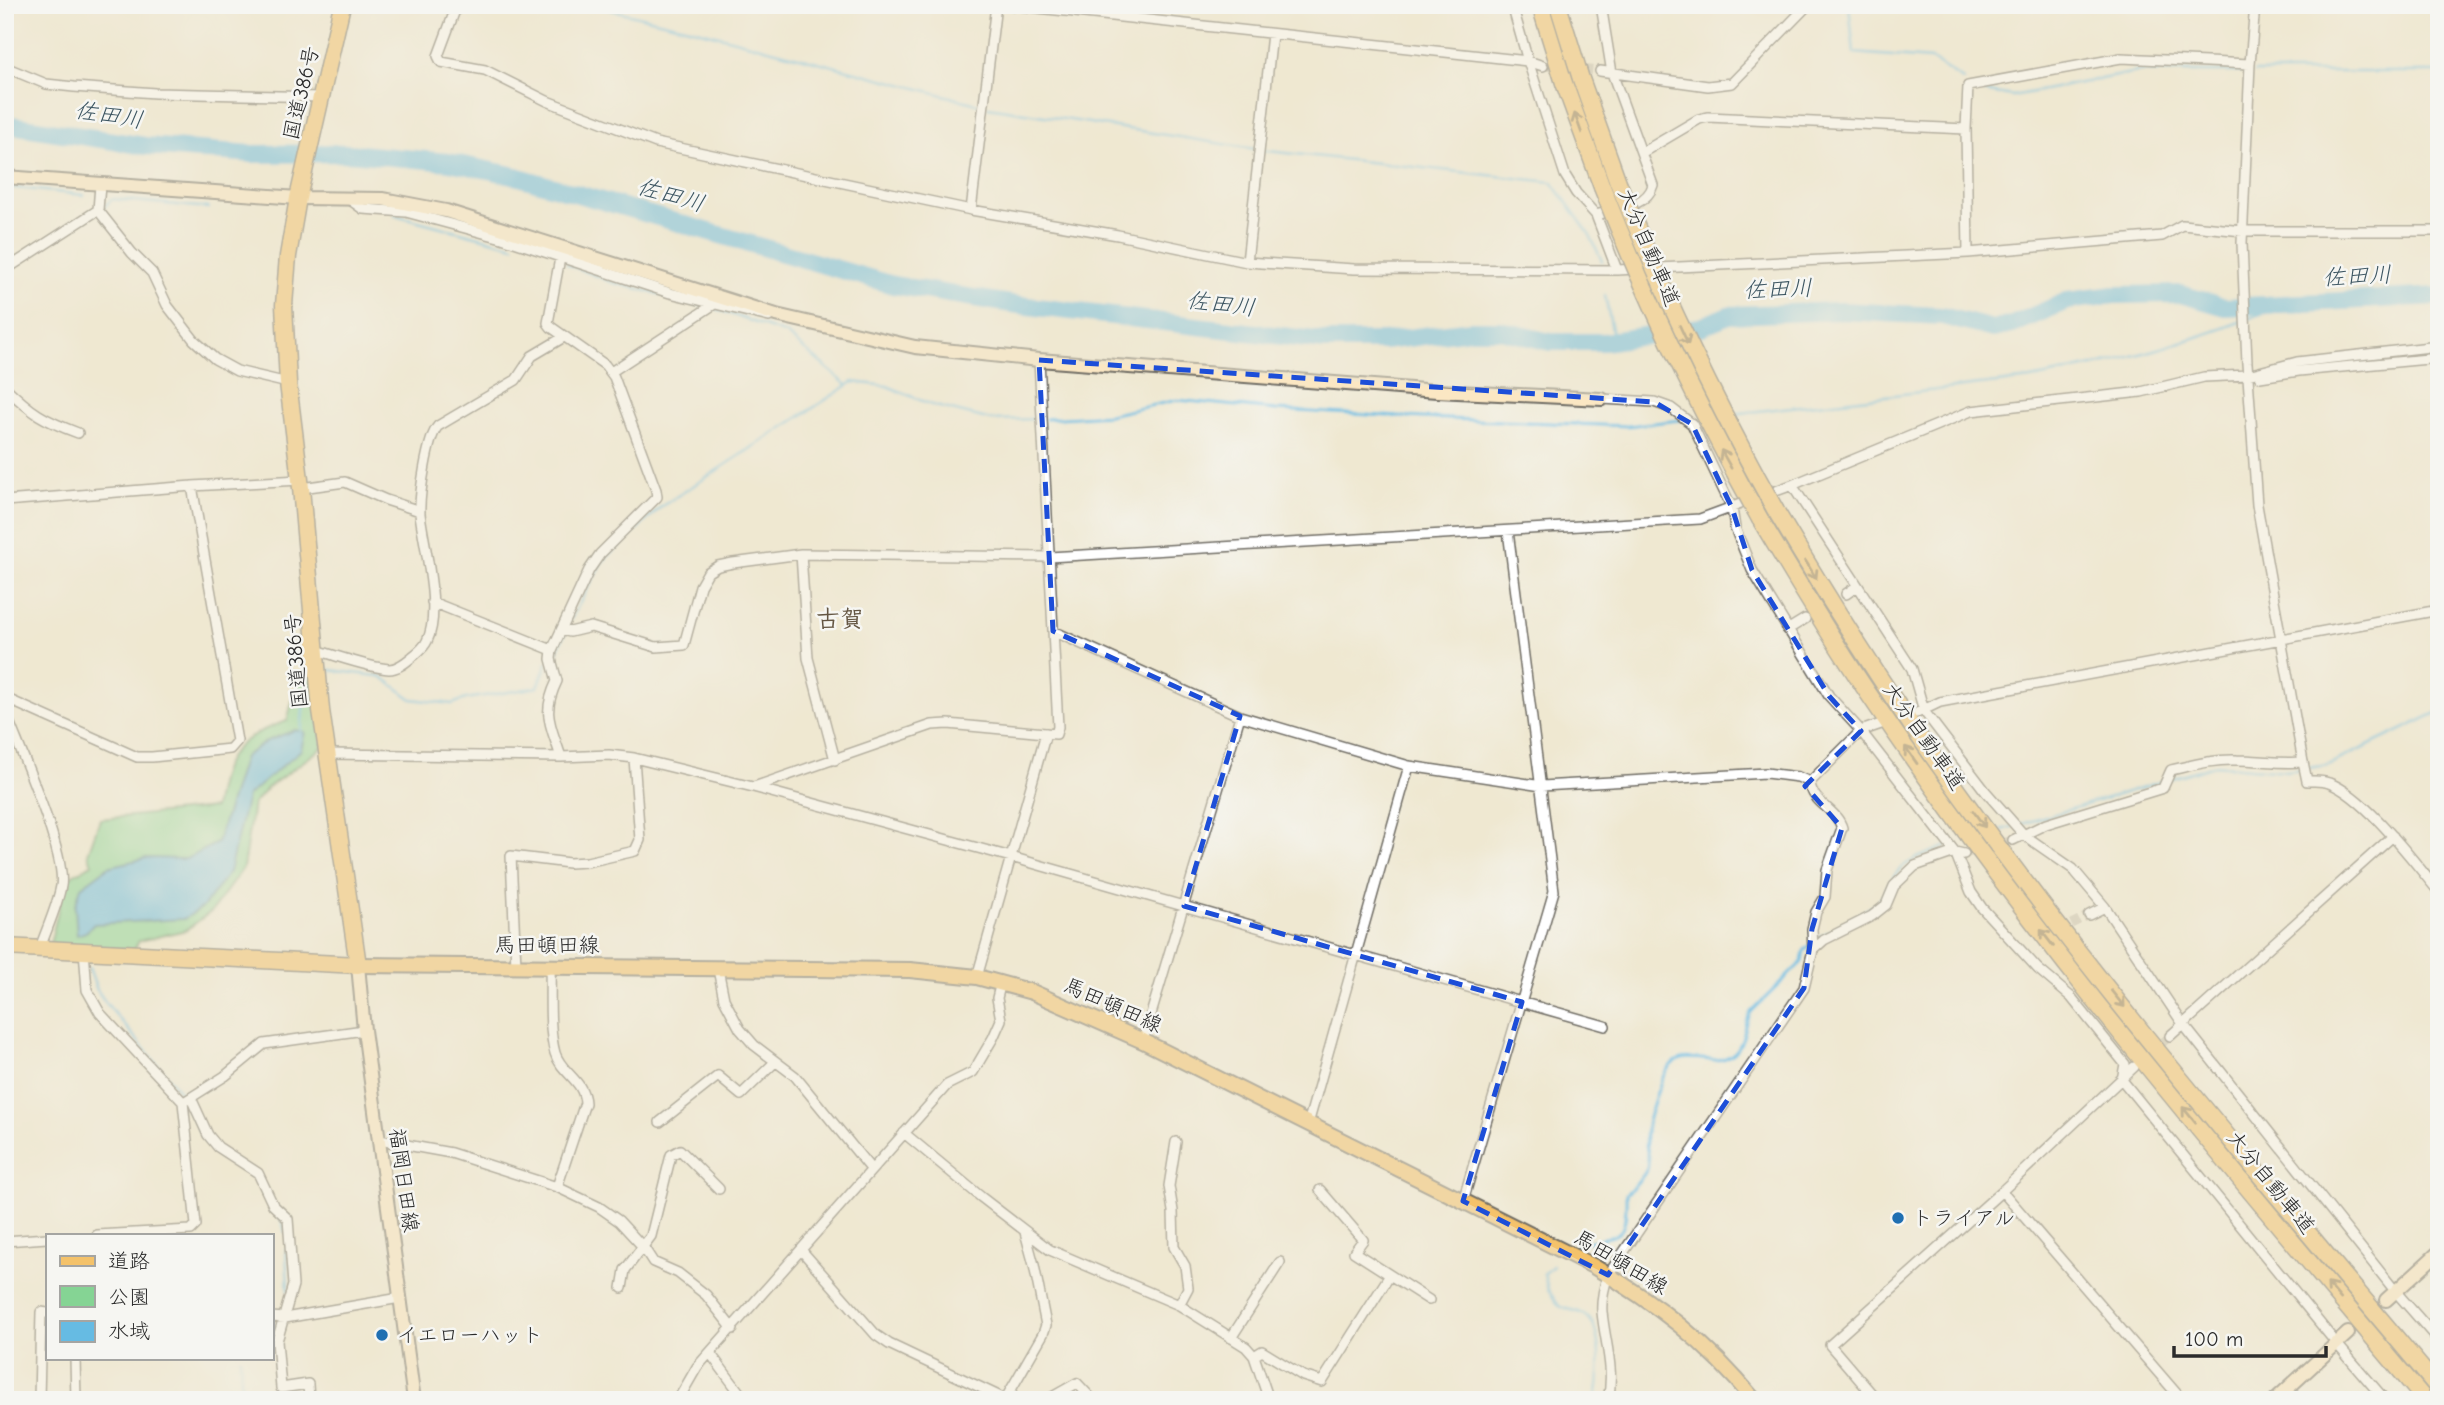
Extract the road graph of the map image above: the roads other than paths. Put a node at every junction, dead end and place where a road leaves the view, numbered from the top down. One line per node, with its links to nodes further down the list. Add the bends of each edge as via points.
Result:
1 (342, 5): 18 (highway, 国道386号)
2 (457, 5): 26 (street, via 439,56 441,62 485,70 547,101 656,143)
3 (996, 5): 26 (street)
4 (1010, 5): 11 (street)
5 (1512, 5): 12 (street)
6 (1540, 5): 168 (highway, 大分自動車道, one-way to 6, bridge, via 2135,1049 1988,862 1807,598 1684,377 1650,304 1602,187)
7 (1558, 5): 151 (highway, 大分自動車道, one-way to 151, bridge, via 1618,182 1667,298 1700,371 1822,590 1882,683 2003,851 2148,1037)
8 (1601, 5): 17 (street)
9 (1808, 5): 17 (street, via 1732,83 1708,86)
10 (2255, 5): 13 (street)
11 (1272, 34): 12 (street); 32 (street)
12 (1528, 61): 14 (street); 27 (street, via 1565,175)
13 (2250, 64): 19 (street, via 2121,58 1968,86); 28 (street)
14 (1543, 66)
15 (5, 67): 18 (street, via 46,84 74,87)
16 (1600, 71): 17 (street)
17 (1612, 73): 20 (street)
18 (321, 97): 23 (highway, 国道386号)
19 (1966, 129): 20 (street, via 1709,117); 30 (street)
20 (1643, 152): 27 (street, via 1651,193 1643,201)
21 (5, 177): 22 (street)
22 (100, 185): 23 (street); 25 (street)
23 (299, 195): 24 (street); 45 (highway, 国道386号, via 284,305)
24 (349, 199): 31 (street, via 363,209 406,212 502,238); 36 (street, via 383,199 446,212)
25 (98, 210): 33 (street); 45 (street, via 152,273 167,305 208,353 237,371)
26 (971, 210): 32 (street)
27 (1597, 215): 34 (street)
28 (2243, 230): 29 (street); 30 (street, via 2182,225 2162,236); 44 (street)
29 (2439, 231)
30 (1968, 253): 34 (street)
31 (560, 262): 35 (street); 37 (street, via 548,323)
32 (1247, 262): 34 (street, via 1354,270)
33 (5, 270)
34 (1617, 270)
35 (713, 305): 36 (street, via 763,317); 43 (street)
36 (786, 317): 41 (street, via 915,347)
37 (564, 337): 43 (street); 54 (street, via 532,356 516,380 433,432)
38 (2439, 346): 39 (street)
39 (2359, 355): 42 (street); 44 (street, via 2297,362)
40 (2439, 358): 42 (street)
41 (1039, 360): 47 (street); 57 (street)
42 (2336, 368): 44 (street)
43 (611, 372): 63 (street, via 657,497 589,570)
44 (2248, 377): 50 (street, via 2204,377 2141,392 1971,411); 66 (street, via 2257,505)
45 (288, 383): 49 (highway, 国道386号)
46 (5, 387): 48 (street, via 43,420)
47 (1602, 400): 53 (street, via 1654,402 1692,424)
48 (78, 433)
49 (300, 484): 51 (street); 54 (street, via 345,482); 68 (highway, 国道386号)
50 (1792, 485): 53 (street); 58 (street)
51 (192, 486): 52 (street); 69 (street, via 237,741 234,746 137,757)
52 (5, 502)
53 (1732, 508): 55 (street, via 1700,519); 64 (street, via 1752,570)
54 (420, 511): 60 (street)
55 (1508, 531): 57 (street); 83 (street)
56 (801, 554): 57 (street); 63 (street, via 733,563 708,572 684,645 656,647 591,627); 79 (street, via 808,658)
57 (1049, 558): 65 (street)
58 (1856, 587): 59 (street); 71 (street, via 1912,669)
59 (1846, 594)
60 (432, 602): 67 (street); 68 (street, via 429,639 396,668)
61 (2439, 610): 66 (street)
62 (1805, 619): 64 (street)
63 (561, 630): 67 (street)
64 (1787, 630): 74 (street, via 1829,696)
65 (1052, 631): 72 (street); 75 (street, via 1058,727 1056,734)
66 (2281, 638): 71 (street, via 1940,702); 81 (street)
67 (552, 650): 77 (street, via 557,681 547,712)
68 (317, 654): 76 (highway, 国道386号)
69 (5, 698)
70 (5, 711): 96 (street, via 60,864 61,886)
71 (1920, 712): 85 (street)
72 (1240, 716): 80 (street); 91 (street)
73 (1881, 724): 74 (street)
74 (1861, 731): 82 (street); 88 (street)
75 (1046, 733): 79 (street, via 932,725); 89 (street)
76 (328, 754): 77 (street); 99 (highway, 国道386号)
77 (561, 757): 78 (street)
78 (634, 758): 84 (street); 100 (street, via 640,840 635,851 569,863 511,856)
79 (835, 760): 84 (street)
80 (1409, 766): 83 (street); 98 (street)
81 (2305, 769): 85 (street, via 2210,761 2171,770 2163,788); 86 (street, via 2307,781 2322,780 2344,790)
82 (1810, 782): 83 (street, via 1766,773); 94 (street, via 1813,794 1842,828 1827,870 1825,897 1816,912)
83 (1542, 786): 105 (street, via 1554,891)
84 (753, 788): 89 (street)
85 (2019, 829): 87 (street); 92 (street, via 2073,869)
86 (2393, 836): 90 (street); 106 (street)
87 (2013, 840)
88 (1955, 850): 94 (street, via 1915,866 1879,911); 113 (street, via 1982,908 2038,969 2071,997 2125,1064)
89 (1011, 857): 91 (street); 103 (street)
90 (2439, 892)
91 (1184, 906): 98 (street); 110 (street)
92 (2105, 907): 93 (street); 106 (street)
93 (2089, 915)
94 (1813, 946): 134 (street, via 1804,988)
95 (5, 947): 96 (highway)
96 (40, 948): 97 (highway)
97 (84, 950): 99 (highway); 114 (street, via 88,990 96,1006)
98 (1356, 955): 105 (street); 116 (street)
99 (358, 965): 100 (main road, 馬田頓田線); 108 (street, 福岡日田線)
100 (516, 966): 101 (main road, 馬田頓田線)
101 (550, 966): 102 (main road, 馬田頓田線); 121 (street, via 556,1056 584,1092 585,1103)
102 (718, 969): 103 (main road, 馬田頓田線, via 910,970); 111 (street, via 724,999 740,1030)
103 (977, 977): 104 (main road, 馬田頓田線)
104 (1001, 982): 110 (main road, 馬田頓田線); 117 (street, via 996,998 1001,1020 974,1073 947,1085)
105 (1522, 1002): 107 (street); 125 (street)
106 (2183, 1024): 109 (street); 137 (street)
107 (1605, 1026)
108 (364, 1030): 114 (street, via 264,1044); 118 (street, 福岡日田線)
109 (2170, 1036)
110 (1143, 1041): 116 (main road, 馬田頓田線)
111 (775, 1062): 115 (street, via 741,1095 718,1076); 120 (street, via 795,1076)
112 (2134, 1068): 113 (street)
113 (2122, 1080): 124 (street); 147 (street)
114 (187, 1100): 127 (street, via 196,1225 191,1230); 142 (street, via 218,1147 258,1173 273,1205 288,1219 293,1285)
115 (660, 1122)
116 (1308, 1124): 125 (main road, 馬田頓田線)
117 (904, 1133): 120 (street); 126 (street)
118 (379, 1140): 121 (street, via 451,1153); 138 (street, 福岡日田線)
119 (1176, 1142): 140 (street, via 1169,1186 1174,1247 1185,1266 1188,1288)
120 (871, 1169): 131 (street)
121 (557, 1187): 130 (street, via 620,1221)
122 (719, 1189): 130 (street, via 681,1150 671,1155)
123 (1320, 1189): 135 (street, via 1363,1240 1354,1252)
124 (2003, 1191): 164 (street, via 1830,1345); 165 (street)
125 (1463, 1201): 134 (main road, 馬田頓田線)
126 (1025, 1232): 140 (street, via 1079,1264); 158 (street, via 1046,1325)
127 (116, 1234)
128 (46, 1238): 129 (street)
129 (5, 1241)
130 (644, 1248): 136 (street, via 625,1270); 143 (street, via 653,1262 678,1273 706,1295)
131 (802, 1251): 143 (street); 158 (street, via 876,1335)
132 (2439, 1252): 137 (street)
133 (1280, 1262): 145 (street)
134 (1608, 1275): 162 (street, via 1602,1294 1611,1360); 163 (main road, 馬田頓田線, via 1647,1298 1685,1329 1726,1366)
135 (1390, 1276): 139 (street); 149 (street, via 1322,1382 1262,1351)
136 (622, 1288)
137 (2391, 1296): 146 (street)
138 (401, 1298): 142 (street); 155 (street, 福岡日田線)
139 (1429, 1300)
140 (1179, 1305): 145 (street)
141 (46, 1313): 152 (street, via 41,1312)
142 (278, 1318): 154 (street, via 281,1388 308,1384)
143 (733, 1329): 148 (street)
144 (2348, 1333): 147 (street)
145 (1231, 1338): 149 (street)
146 (2439, 1341)
147 (2336, 1343): 166 (street); 167 (street)
148 (710, 1353): 156 (street); 157 (street)
149 (1254, 1356): 161 (street)
150 (75, 1360): 153 (street)
151 (2439, 1390)
152 (39, 1400)
153 (76, 1400)
154 (309, 1400)
155 (414, 1400)
156 (678, 1400)
157 (745, 1400)
158 (1006, 1400)
159 (1047, 1400): 160 (street, via 1077,1382)
160 (1093, 1400)
161 (1269, 1400)
162 (1608, 1400)
163 (1754, 1400)
164 (1877, 1400)
165 (2182, 1400)
166 (2275, 1400)
167 (2385, 1400)
168 (2425, 1400)

